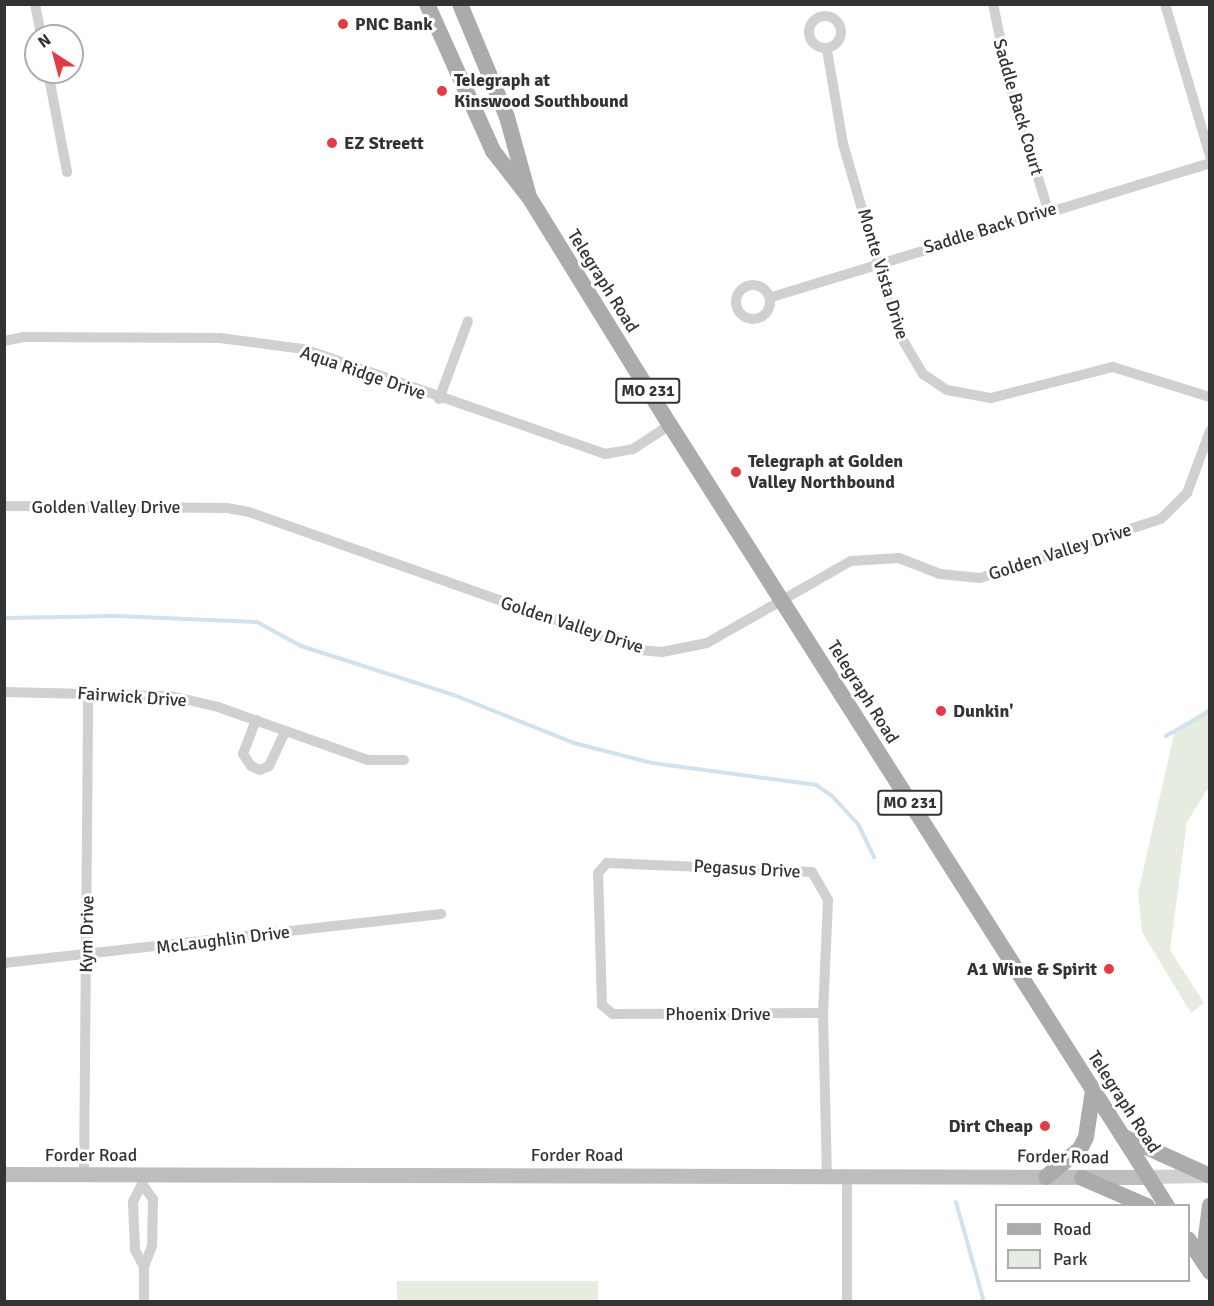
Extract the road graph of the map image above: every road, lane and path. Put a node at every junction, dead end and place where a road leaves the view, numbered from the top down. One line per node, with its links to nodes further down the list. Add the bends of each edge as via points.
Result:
1 (35, 4): 6 (street)
2 (427, 4): 12 (main road, Telegraph Road / MO 231, via 480,130)
3 (460, 4): 12 (main road, Telegraph Road / MO 231, via 510,125)
4 (993, 4): 13 (street, Saddle Back Court, via 1011,91)
5 (1165, 4): 9 (street)
6 (39, 24)
7 (827, 51): 14 (street, Monte Vista Drive, via 843,144)
8 (50, 84): 11 (street)
9 (1209, 156)
10 (1209, 163): 13 (street, Saddle Back Drive)
11 (67, 172)
12 (529, 197): 20 (main road, Telegraph Road / MO 231)
13 (1048, 210): 14 (street, Saddle Back Drive)
14 (878, 262): 15 (street, Saddle Back Drive); 18 (street, Monte Vista Drive, via 898,332 915,365 947,390 991,398 1113,367)
15 (772, 297)
16 (468, 321): 19 (street)
17 (4, 341): 19 (street, Aqua Ridge Drive, via 220,338 304,349)
18 (1209, 397)
19 (439, 399): 20 (street, Aqua Ridge Drive, via 605,454 633,449)
20 (670, 425): 23 (main road, Telegraph Road / MO 231)
21 (1209, 431): 23 (street, Golden Valley Drive, via 1187,493 1161,519 980,578 940,574 899,558 851,561)
22 (4, 506): 23 (street, Golden Valley Drive, via 227,508 249,512 640,650 686,650 707,643)
23 (782, 602): 34 (main road, Telegraph Road / MO 231)
24 (4, 692): 25 (street, Fairwick Drive)
25 (88, 693): 26 (street, Fairwick Drive, via 171,696); 30 (street, Kym Drive)
26 (256, 720): 27 (street, Fairwick Drive); 27 (street, via 243,754 250,766 260,770 269,766)
27 (285, 732): 28 (street, Fairwick Drive, via 368,760)
28 (404, 760)
29 (441, 915): 30 (street, McLaughlin Drive)
30 (87, 956): 31 (street, McLaughlin Drive); 39 (street, Kym Drive)
31 (4, 963)
32 (824, 1013): 33 (street, Phoenix Drive); 33 (street, Pegasus Drive, via 828,900 812,872 607,862 598,873 602,1005); 37 (street, Pegasus Drive)
33 (613, 1014)
34 (1093, 1089): 35 (main road, Telegraph Road / MO 231); 41 (main road, via 1086,1137 1080,1149)
35 (1123, 1137): 40 (main road); 42 (main road, Telegraph Road / MO 231)
36 (4, 1174): 39 (main road, Forder Road)
37 (827, 1174): 38 (main road, Forder Road); 44 (main road, Forder Road)
38 (847, 1174): 41 (main road, Forder Road); 52 (street)
39 (84, 1175): 44 (main road, Forder Road)
40 (1209, 1176): 42 (street)
41 (1046, 1177): 43 (main road, Forder Road)
42 (1149, 1177): 43 (main road, Forder Road); 46 (main road, Telegraph Road / MO 231)
43 (1082, 1178): 45 (main road)
44 (142, 1179): 49 (street, via 133,1202 135,1250); 49 (street, via 153,1199 152,1246)
45 (1142, 1204)
46 (1166, 1204)
47 (1209, 1205): 50 (main road)
48 (1190, 1242): 50 (main road)
49 (144, 1267): 51 (street)
50 (1206, 1267)
51 (144, 1302)
52 (847, 1302)

